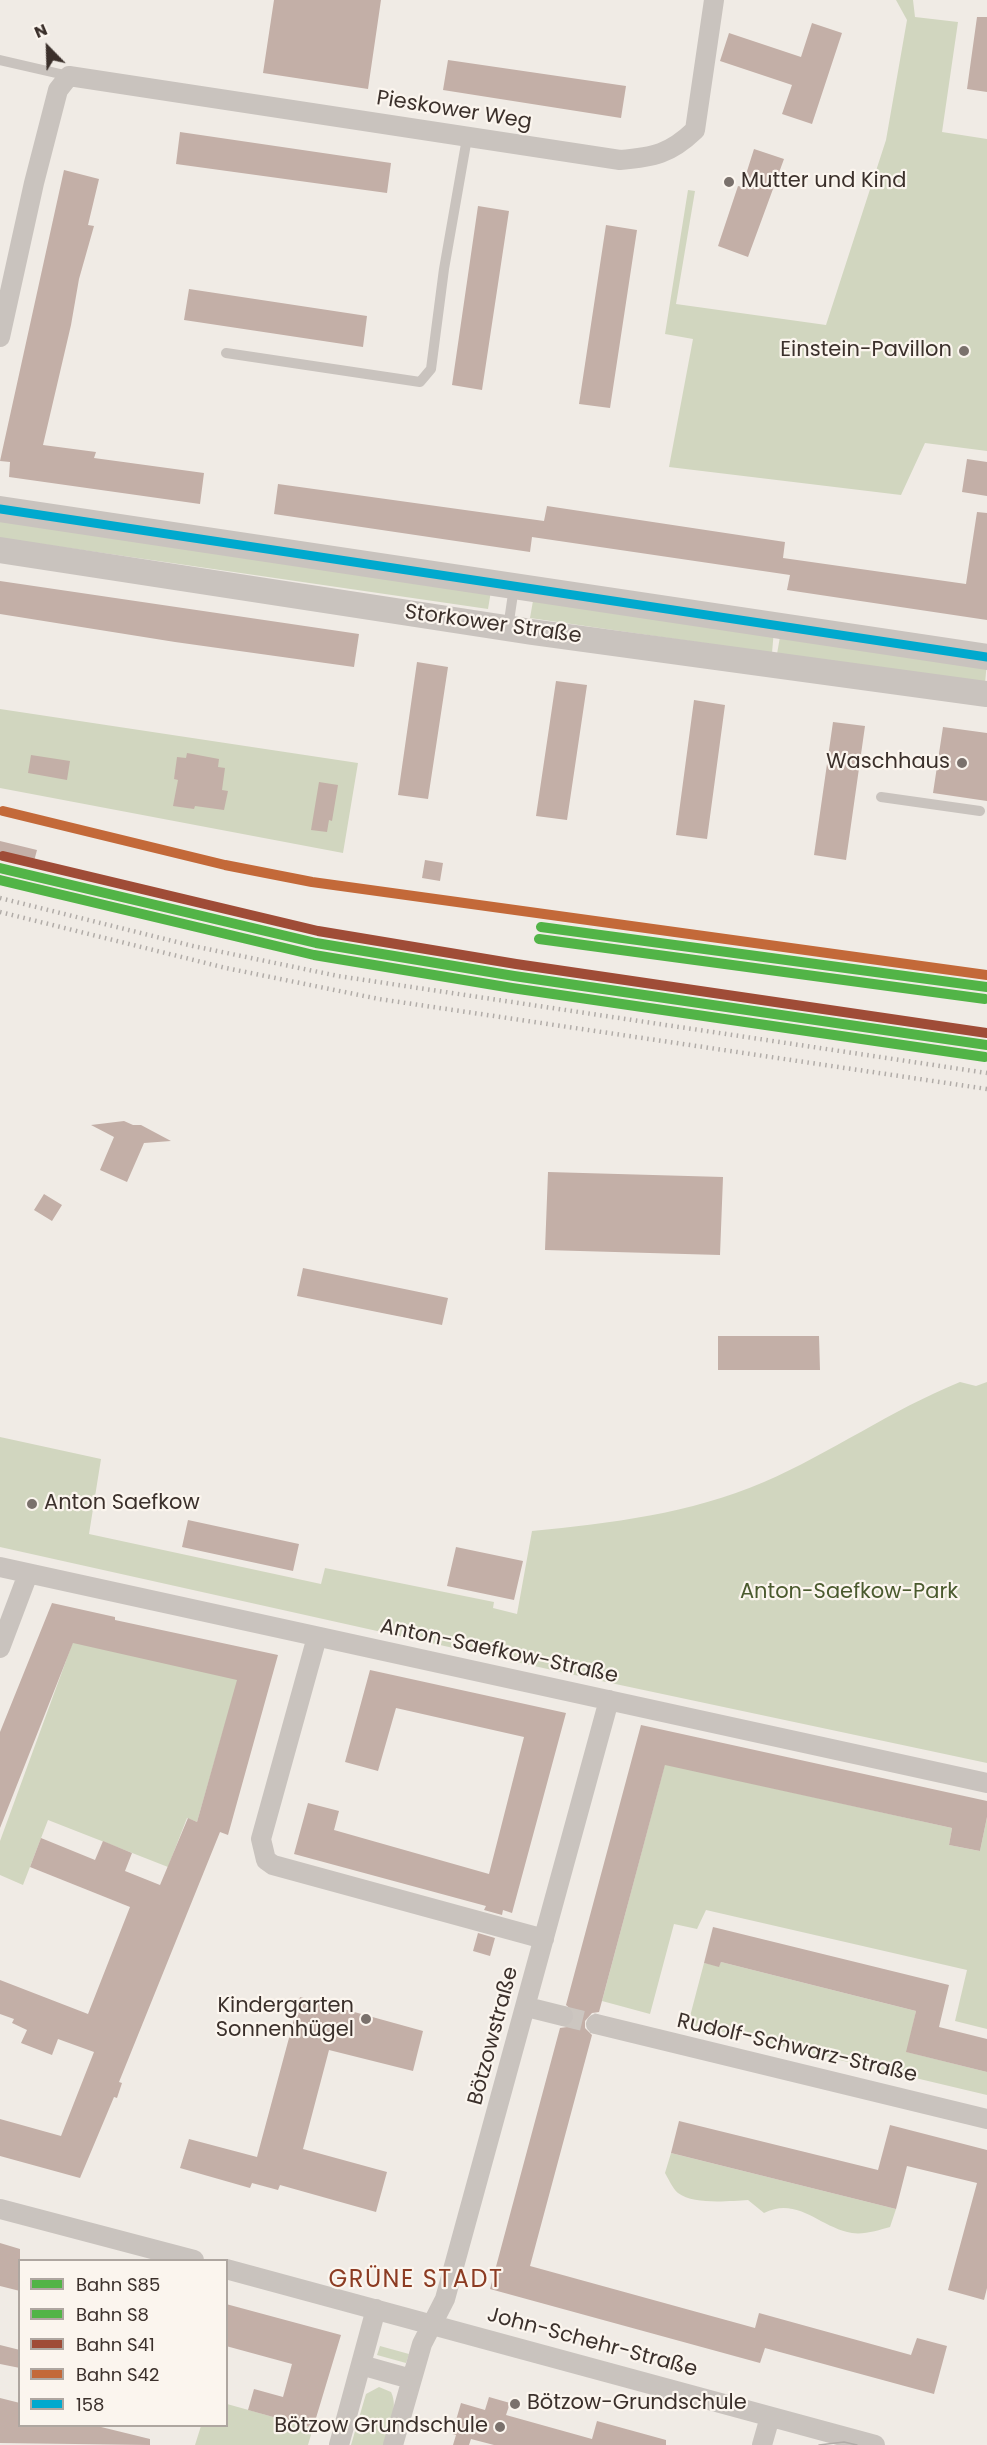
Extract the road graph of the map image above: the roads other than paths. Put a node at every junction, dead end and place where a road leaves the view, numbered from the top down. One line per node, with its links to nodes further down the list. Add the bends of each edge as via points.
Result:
1 (714, 0): 4 (street, Pieskower Weg, via 695,130 672,149 653,157 620,160)
2 (0, 60): 3 (lane, Pieskower Weg)
3 (69, 76): 4 (street, Pieskower Weg); 5 (street, via 58,90)
4 (468, 138): 6 (lane, via 430,369 420,382)
5 (0, 337)
6 (226, 353)
7 (0, 509): 9 (street, Storkower Straße)
8 (0, 550): 10 (street, Storkower Straße)
9 (514, 587): 10 (lane); 11 (street, Storkower Straße)
10 (508, 628): 12 (street, Storkower Straße)
11 (987, 657)
12 (987, 694)
13 (881, 797): 14 (lane)
14 (980, 811)
15 (0, 1567): 16 (street, Anton-Saefkow-Straße)
16 (28, 1574): 17 (street, Anton-Saefkow-Straße); 18 (street)
17 (317, 1636): 19 (street, Anton-Saefkow-Straße); 21 (street, via 261,1839 266,1860)
18 (0, 1648)
19 (609, 1700): 20 (street, Anton-Saefkow-Straße); 21 (street, Bötzowstraße)
20 (987, 1783)
21 (544, 1939): 22 (street, Bötzowstraße)
22 (527, 2007): 23 (street); 30 (street, Bötzowstraße)
23 (563, 2016)
24 (596, 2024): 25 (street, Rudolf-Schwarz-Straße)
25 (987, 2120)
26 (0, 2209): 27 (street)
27 (190, 2259)
28 (228, 2270): 29 (street, John-Schehr-Straße)
29 (376, 2309): 30 (street, John-Schehr-Straße); 31 (street)
30 (435, 2324): 32 (street, Bötzowstraße, via 422,2344); 33 (street, John-Schehr-Straße)
31 (361, 2365): 32 (street); 35 (street)
32 (411, 2379): 36 (street, Bötzowstraße)
33 (770, 2417): 34 (street, John-Schehr-Straße); 37 (street)
34 (825, 2438): 38 (street, John-Schehr-Straße)
35 (339, 2445)
36 (393, 2445)
37 (762, 2445)
38 (875, 2445)

